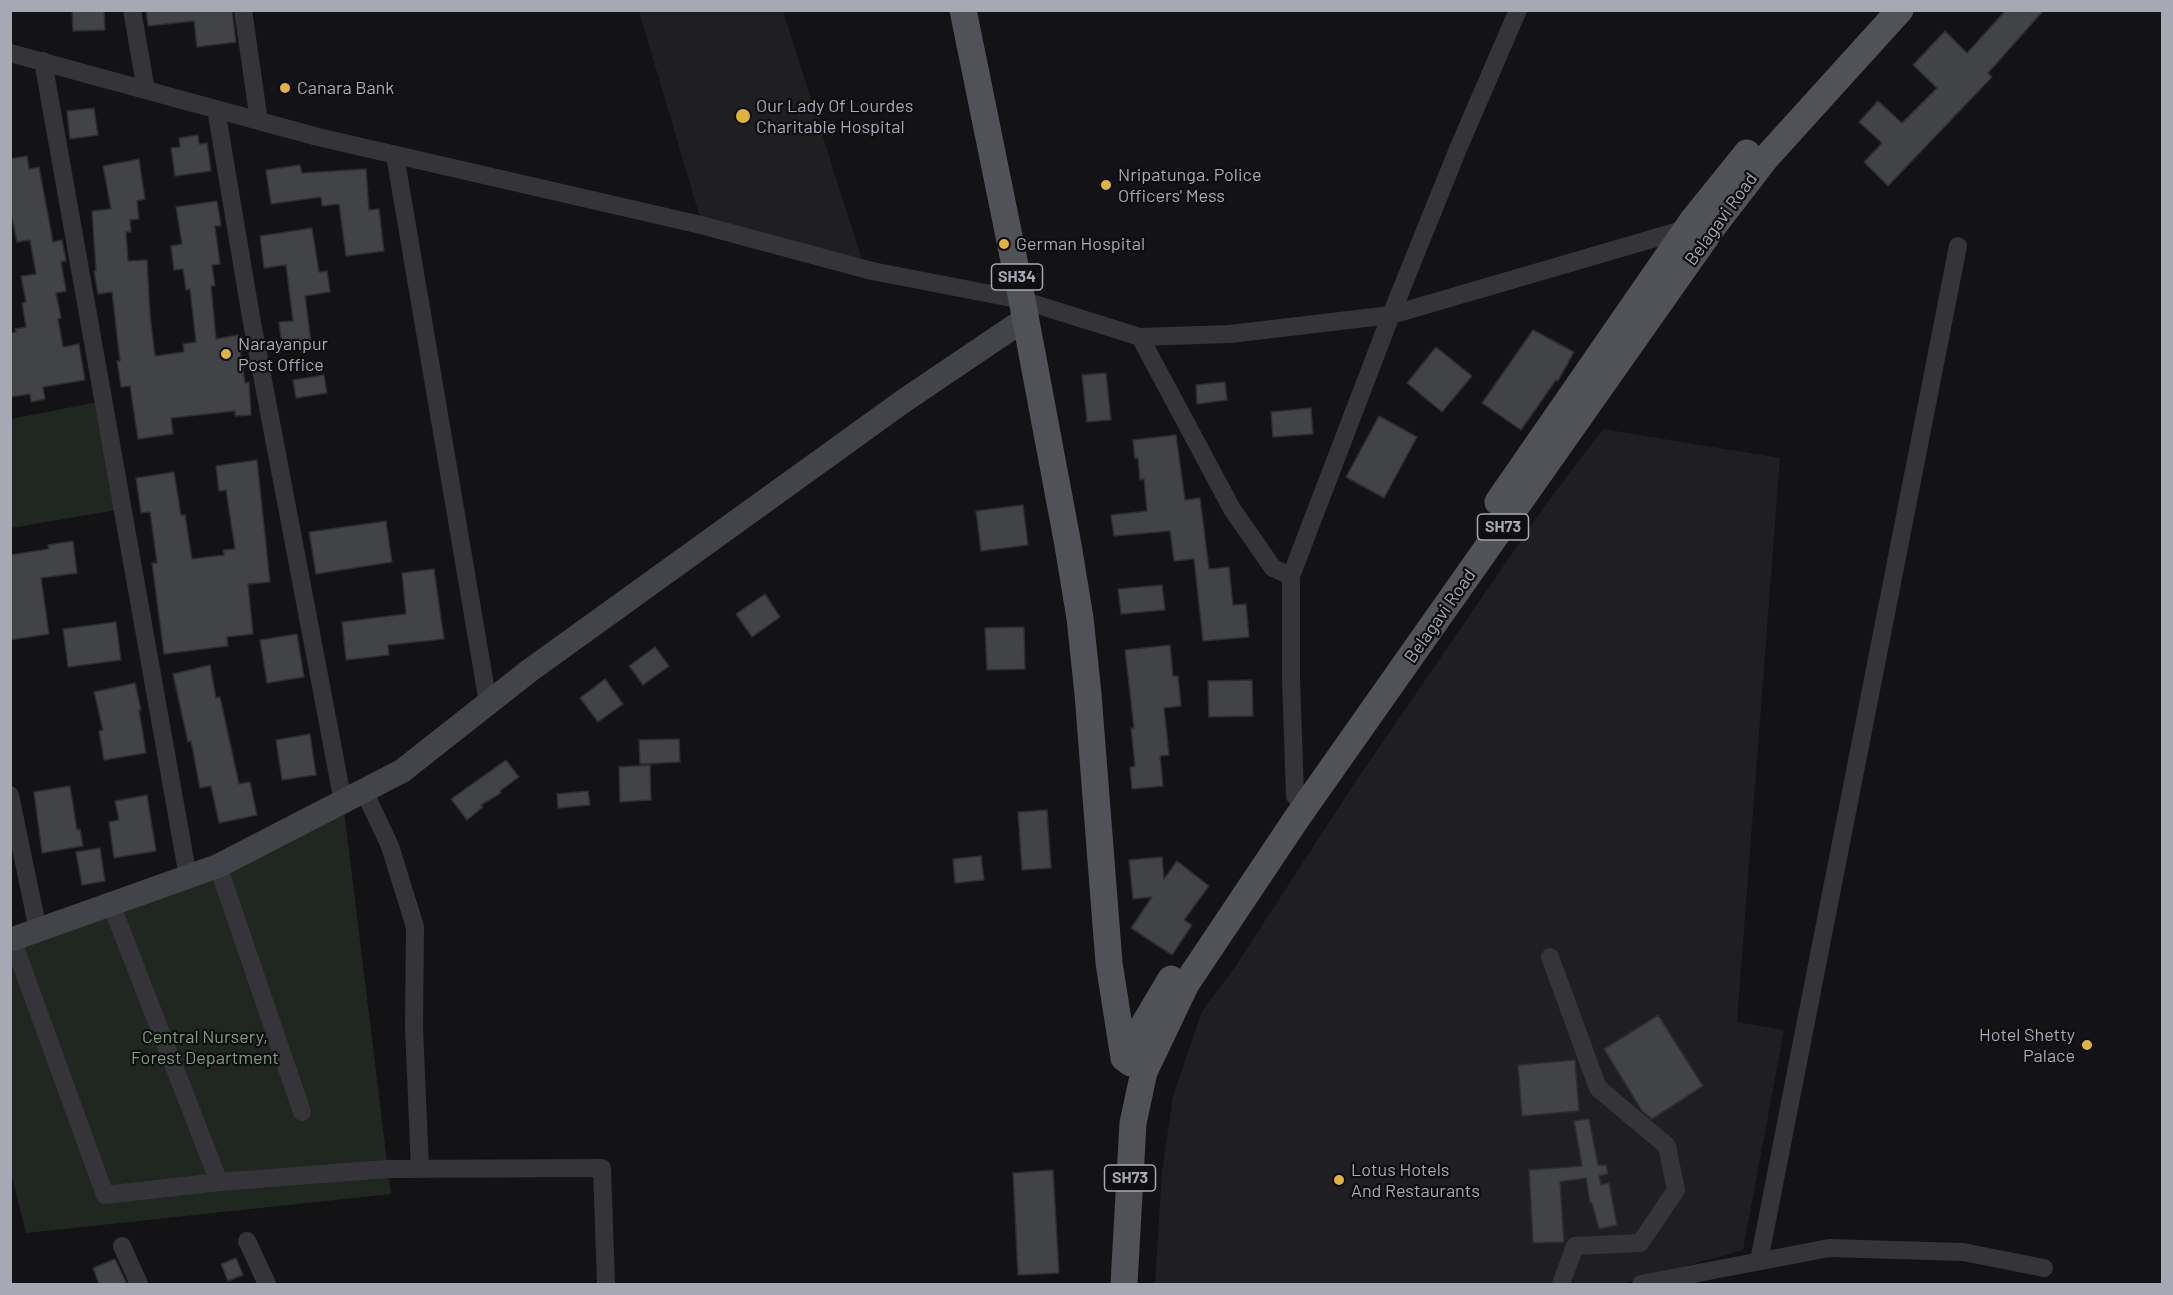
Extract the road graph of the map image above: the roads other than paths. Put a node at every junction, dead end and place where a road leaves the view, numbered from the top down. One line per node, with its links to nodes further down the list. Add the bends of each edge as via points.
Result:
1 (132, 10): 9 (street)
2 (243, 10): 11 (street)
3 (963, 10): 15 (main road, SH34)
4 (1518, 10): 16 (street)
5 (1875, 10): 13 (main road, via 1750,150)
6 (1900, 10): 29 (main road, Belagavi Road / SH73, via 1765,159 1715,224 1298,818)
7 (10, 52): 8 (street)
8 (43, 62): 9 (street); 24 (street)
9 (146, 90): 10 (street)
10 (216, 109): 11 (street); 22 (street, via 253,329)
11 (260, 121): 12 (street)
12 (395, 154): 15 (street, via 671,218); 19 (street)
13 (1686, 229): 16 (street); 21 (main road)
14 (1958, 246): 35 (street)
15 (1023, 309): 17 (street); 19 (street, via 905,400); 29 (main road, SH34, via 1080,618 1109,963)
16 (1390, 315): 17 (street, via 1230,334); 18 (street)
17 (1140, 337): 18 (street, via 1232,509 1273,568)
18 (1291, 576): 21 (street)
19 (488, 703): 22 (street, via 402,771)
20 (10, 795): 26 (street)
21 (1295, 796): 29 (main road, via 1195,939)
22 (353, 797): 23 (street); 31 (street, via 390,846 415,927 414,1027)
23 (218, 866): 24 (street); 30 (street)
24 (188, 877): 25 (street)
25 (111, 904): 26 (street); 32 (street)
26 (38, 930): 27 (street)
27 (11, 940): 32 (street, via 105,1195)
28 (1550, 957): 41 (street, via 1598,1088 1666,1146 1676,1190 1640,1243 1575,1246)
29 (1134, 1065): 40 (main road, SH73)
30 (302, 1112)
31 (420, 1169): 32 (street); 39 (street, via 602,1168)
32 (219, 1182)
33 (247, 1241): 38 (street)
34 (122, 1246): 37 (street)
35 (1758, 1261): 36 (street, via 1829,1248 1889,1249 1963,1252); 42 (street)
36 (2044, 1268)
37 (139, 1284)
38 (267, 1284)
39 (606, 1284)
40 (1124, 1284)
41 (1561, 1284)
42 (1641, 1284)

